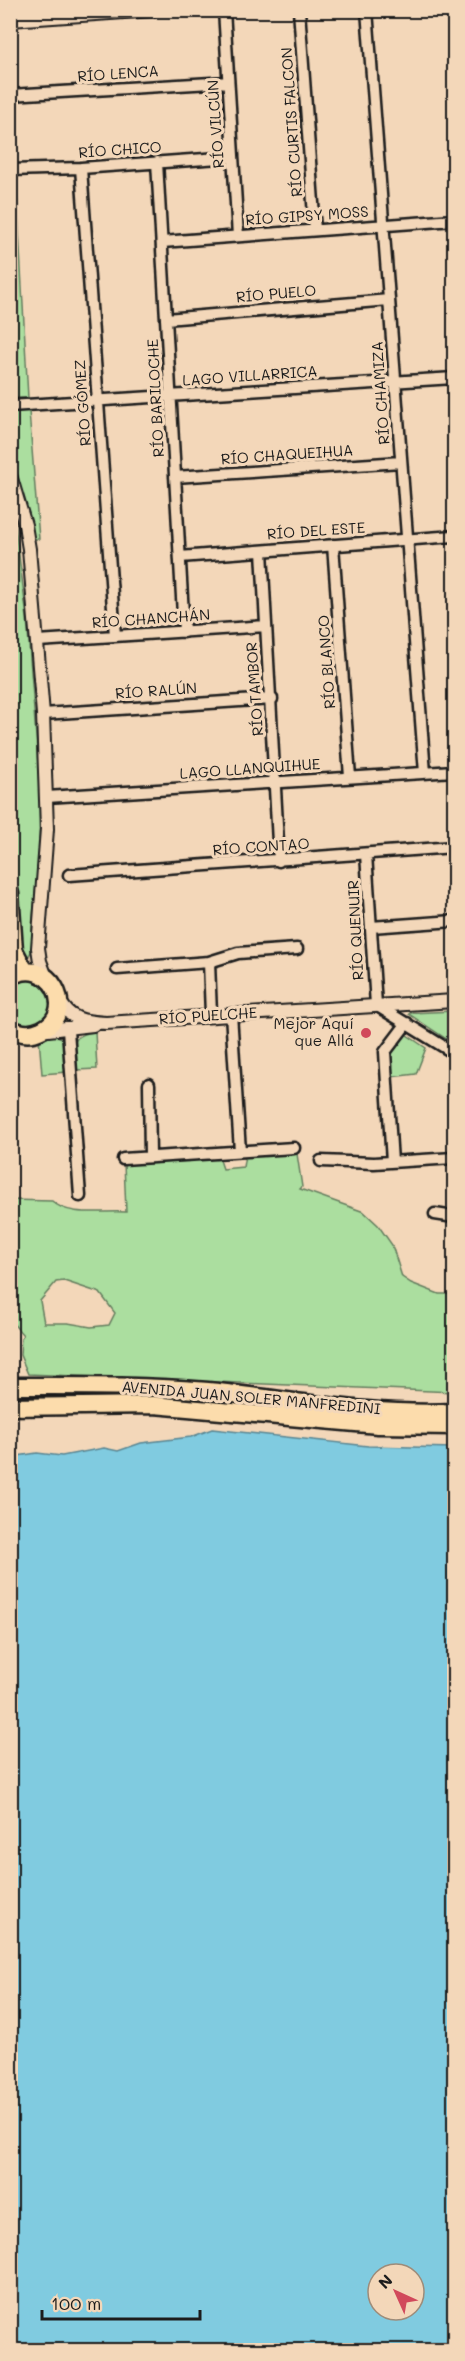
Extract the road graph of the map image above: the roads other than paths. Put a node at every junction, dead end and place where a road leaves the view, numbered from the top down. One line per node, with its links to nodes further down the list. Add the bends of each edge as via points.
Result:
1 (153, 10): 6 (street)
2 (224, 10): 9 (street, RÍO VILCÚN)
3 (299, 10): 17 (street, RÍO CURTIS FALCON)
4 (367, 10): 16 (street, RÍO CHAMIZA)
5 (454, 10): 8 (street)
6 (129, 11): 7 (street)
7 (19, 17)
8 (454, 20)
9 (228, 82): 10 (street, RÍO LENCA); 11 (street, RÍO VILCÚN)
10 (10, 95)
11 (233, 157): 12 (street, RÍO CHICO); 18 (street, RÍO VILCÚN)
12 (157, 162): 13 (street, RÍO CHICO); 19 (street, RÍO BARILOCHE)
13 (81, 168): 14 (street, RÍO CHICO); 25 (street, RÍO GÓMEZ)
14 (10, 170)
15 (454, 220): 16 (street, RÍO GIPSY MOSS)
16 (383, 225): 17 (street, RÍO GIPSY MOSS); 20 (street, RÍO CHAMIZA)
17 (315, 231): 18 (street, RÍO GIPSY MOSS)
18 (238, 236): 19 (street, RÍO GIPSY MOSS)
19 (162, 242): 21 (street, RÍO BARILOCHE)
20 (389, 300): 21 (street, RÍO PUELO); 23 (street, RÍO CHAMIZA)
21 (166, 319): 24 (street, RÍO BARILOCHE)
22 (454, 378): 23 (street, LAGO VILLARRICA)
23 (395, 382): 24 (street, LAGO VILLARRICA); 27 (street, RÍO CHAMIZA)
24 (171, 396): 25 (street, LAGO VILLARRICA); 29 (street, RÍO BARILOCHE)
25 (98, 400): 26 (street, LAGO VILLARRICA); 37 (street, RÍO GÓMEZ)
26 (10, 406)
27 (401, 462): 29 (street, RÍO CHAQUEIHUA); 31 (street, RÍO CHAMIZA)
28 (10, 475): 38 (street, via 25,525)
29 (175, 477): 34 (street, RÍO BARILOCHE)
30 (454, 536): 31 (street, RÍO DEL ESTE)
31 (407, 540): 32 (street, RÍO DEL ESTE); 42 (street, RÍO CHAMIZA)
32 (333, 545): 33 (street, RÍO DEL ESTE); 43 (street, RÍO BLANCO)
33 (262, 551): 34 (street, RÍO DEL ESTE); 35 (street, RÍO TAMBOR)
34 (180, 557): 36 (street, RÍO BARILOCHE)
35 (266, 626): 36 (street, RÍO CHANCHÁN); 39 (street, RÍO TAMBOR)
36 (184, 632): 37 (street, RÍO CHANCHÁN)
37 (115, 636): 38 (street, RÍO CHANCHÁN)
38 (38, 641): 40 (street)
39 (272, 699): 40 (street, RÍO RALÚN); 44 (street, RÍO TAMBOR)
40 (43, 714): 45 (street)
41 (454, 771): 42 (street, LAGO LLANQUIHUE)
42 (425, 773): 43 (street, LAGO LLANQUIHUE)
43 (350, 777): 44 (street, LAGO LLANQUIHUE)
44 (276, 782): 45 (street, LAGO LLANQUIHUE); 48 (street, RÍO TAMBOR)
45 (47, 797): 53 (street)
46 (454, 847): 47 (street, RÍO CONTAO)
47 (366, 854): 48 (street, RÍO CONTAO); 52 (street, RÍO QUENUIR)
48 (279, 861): 49 (street, RÍO CONTAO)
49 (69, 875)
50 (10, 893): 57 (main road, via 14,950)
51 (454, 921): 52 (street)
52 (371, 927): 61 (street, RÍO QUENUIR)
53 (38, 948): 57 (street); 58 (street)
54 (297, 949): 55 (street, via 238,953)
55 (209, 962): 56 (street); 63 (street)
56 (117, 969)
57 (22, 973): 58 (main road)
58 (46, 977): 59 (main road)
59 (59, 998): 64 (street, RÍO PUELCHE, via 74,1018); 67 (main road, via 51,1024)
60 (454, 1001): 61 (street, RÍO PUELCHE)
61 (376, 1005): 62 (street, RÍO PUELCHE); 65 (street)
62 (231, 1014): 63 (street, RÍO PUELCHE); 71 (street)
63 (211, 1015): 64 (street, RÍO PUELCHE)
64 (106, 1023): 66 (street, RÍO PUELCHE)
65 (407, 1023): 68 (street); 76 (street, via 385,1052)
66 (68, 1030): 67 (street, RÍO PUELCHE); 77 (street)
67 (21, 1033)
68 (454, 1053)
69 (149, 1084): 72 (street)
70 (294, 1148): 71 (street)
71 (240, 1150): 72 (street)
72 (150, 1157): 74 (street)
73 (454, 1158): 76 (street)
74 (123, 1159)
75 (321, 1161): 76 (street)
76 (392, 1162)
77 (81, 1196)
78 (435, 1214): 79 (street)
79 (454, 1217)
80 (10, 1386): 82 (main road, AVENIDA JUAN SOLER MANFREDINI, via 157,1388 397,1411)
81 (10, 1407): 83 (main road, AVENIDA JUAN SOLER MANFREDINI, via 154,1405 378,1425)
82 (454, 1412)
83 (454, 1426)

